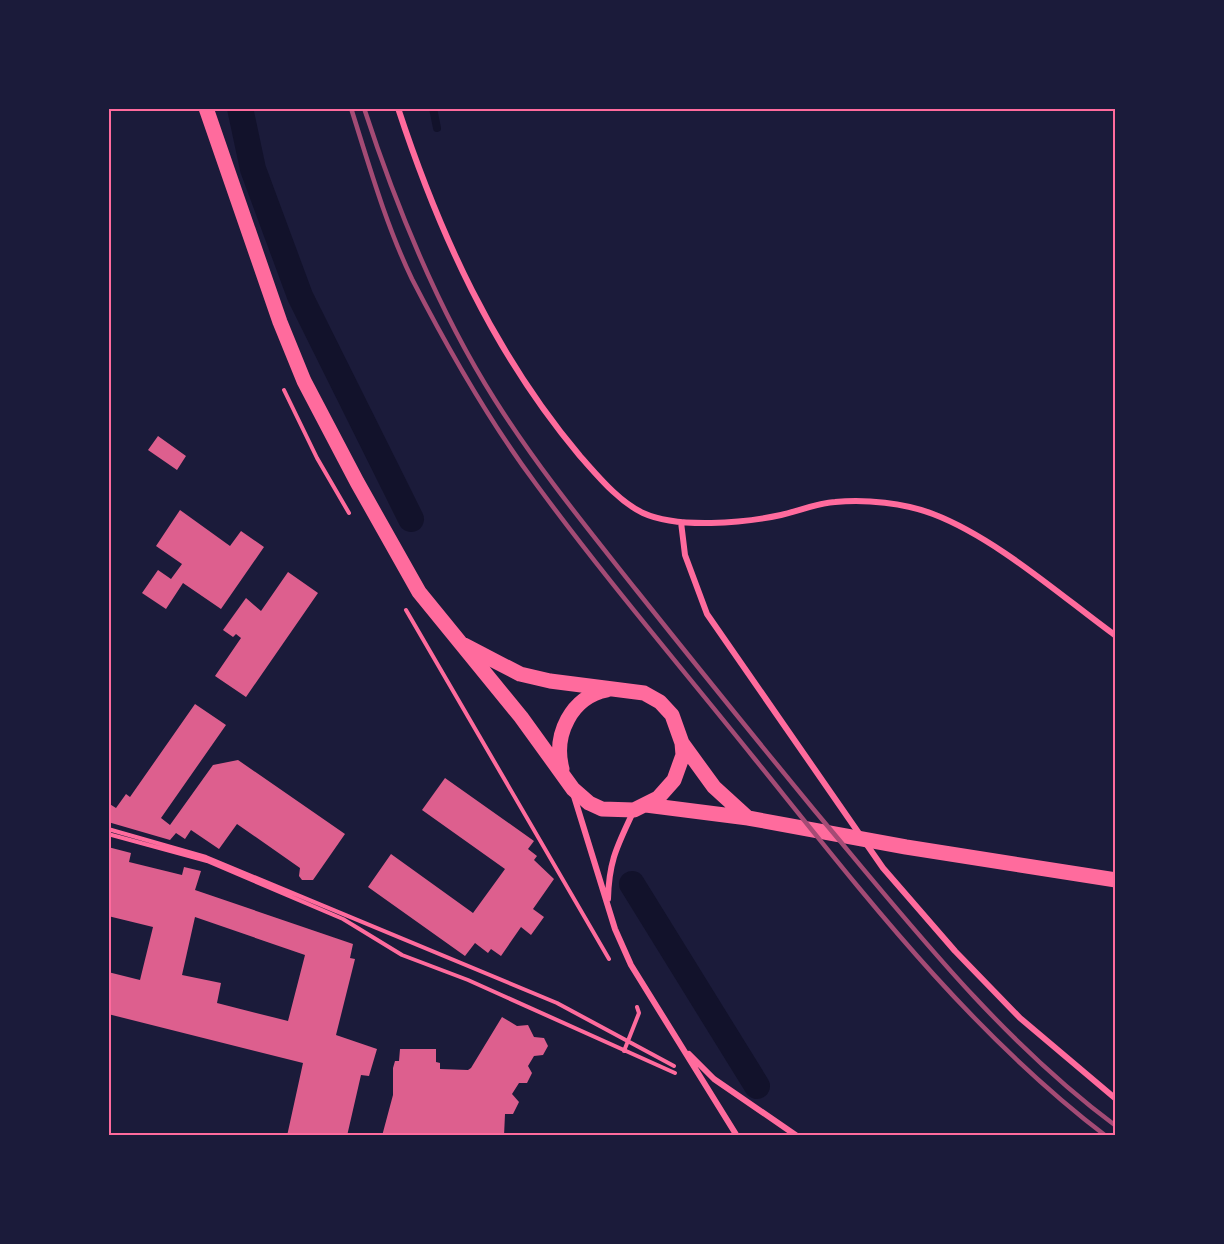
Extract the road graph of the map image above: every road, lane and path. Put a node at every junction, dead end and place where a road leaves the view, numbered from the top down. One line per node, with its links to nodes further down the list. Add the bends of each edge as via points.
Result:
1 (206, 108): 5 (main road, via 304,381 419,592)
2 (398, 108): 3 (street, via 449,244 486,321 542,411 605,484 642,513)
3 (681, 522): 4 (street, via 779,515 833,502 883,502 932,513 981,537); 19 (street, via 686,555 707,614 883,868 1020,1018)
4 (1116, 636)
5 (464, 645): 6 (main road, via 520,674); 8 (main road)
6 (613, 689): 7 (main road, via 644,693 660,702 672,715); 8 (main road, via 590,696 563,727 559,754)
7 (682, 742): 10 (main road, via 683,754 674,780 665,792); 11 (main road, via 714,787)
8 (564, 775): 9 (main road)
9 (573, 789): 10 (main road, via 602,809); 15 (street)
10 (640, 808): 11 (main road); 15 (street, via 616,846)
11 (748, 818): 14 (main road)
12 (108, 829): 17 (path, via 206,857 557,1002)
13 (108, 834): 18 (path, via 207,861 343,919 402,955 468,980)
14 (1116, 880)
15 (608, 906): 16 (street, via 631,965)
16 (679, 1042): 20 (street); 21 (street, via 714,1079)
17 (668, 1060)
18 (675, 1073)
19 (1116, 1099)
20 (737, 1136)
21 (797, 1136)

